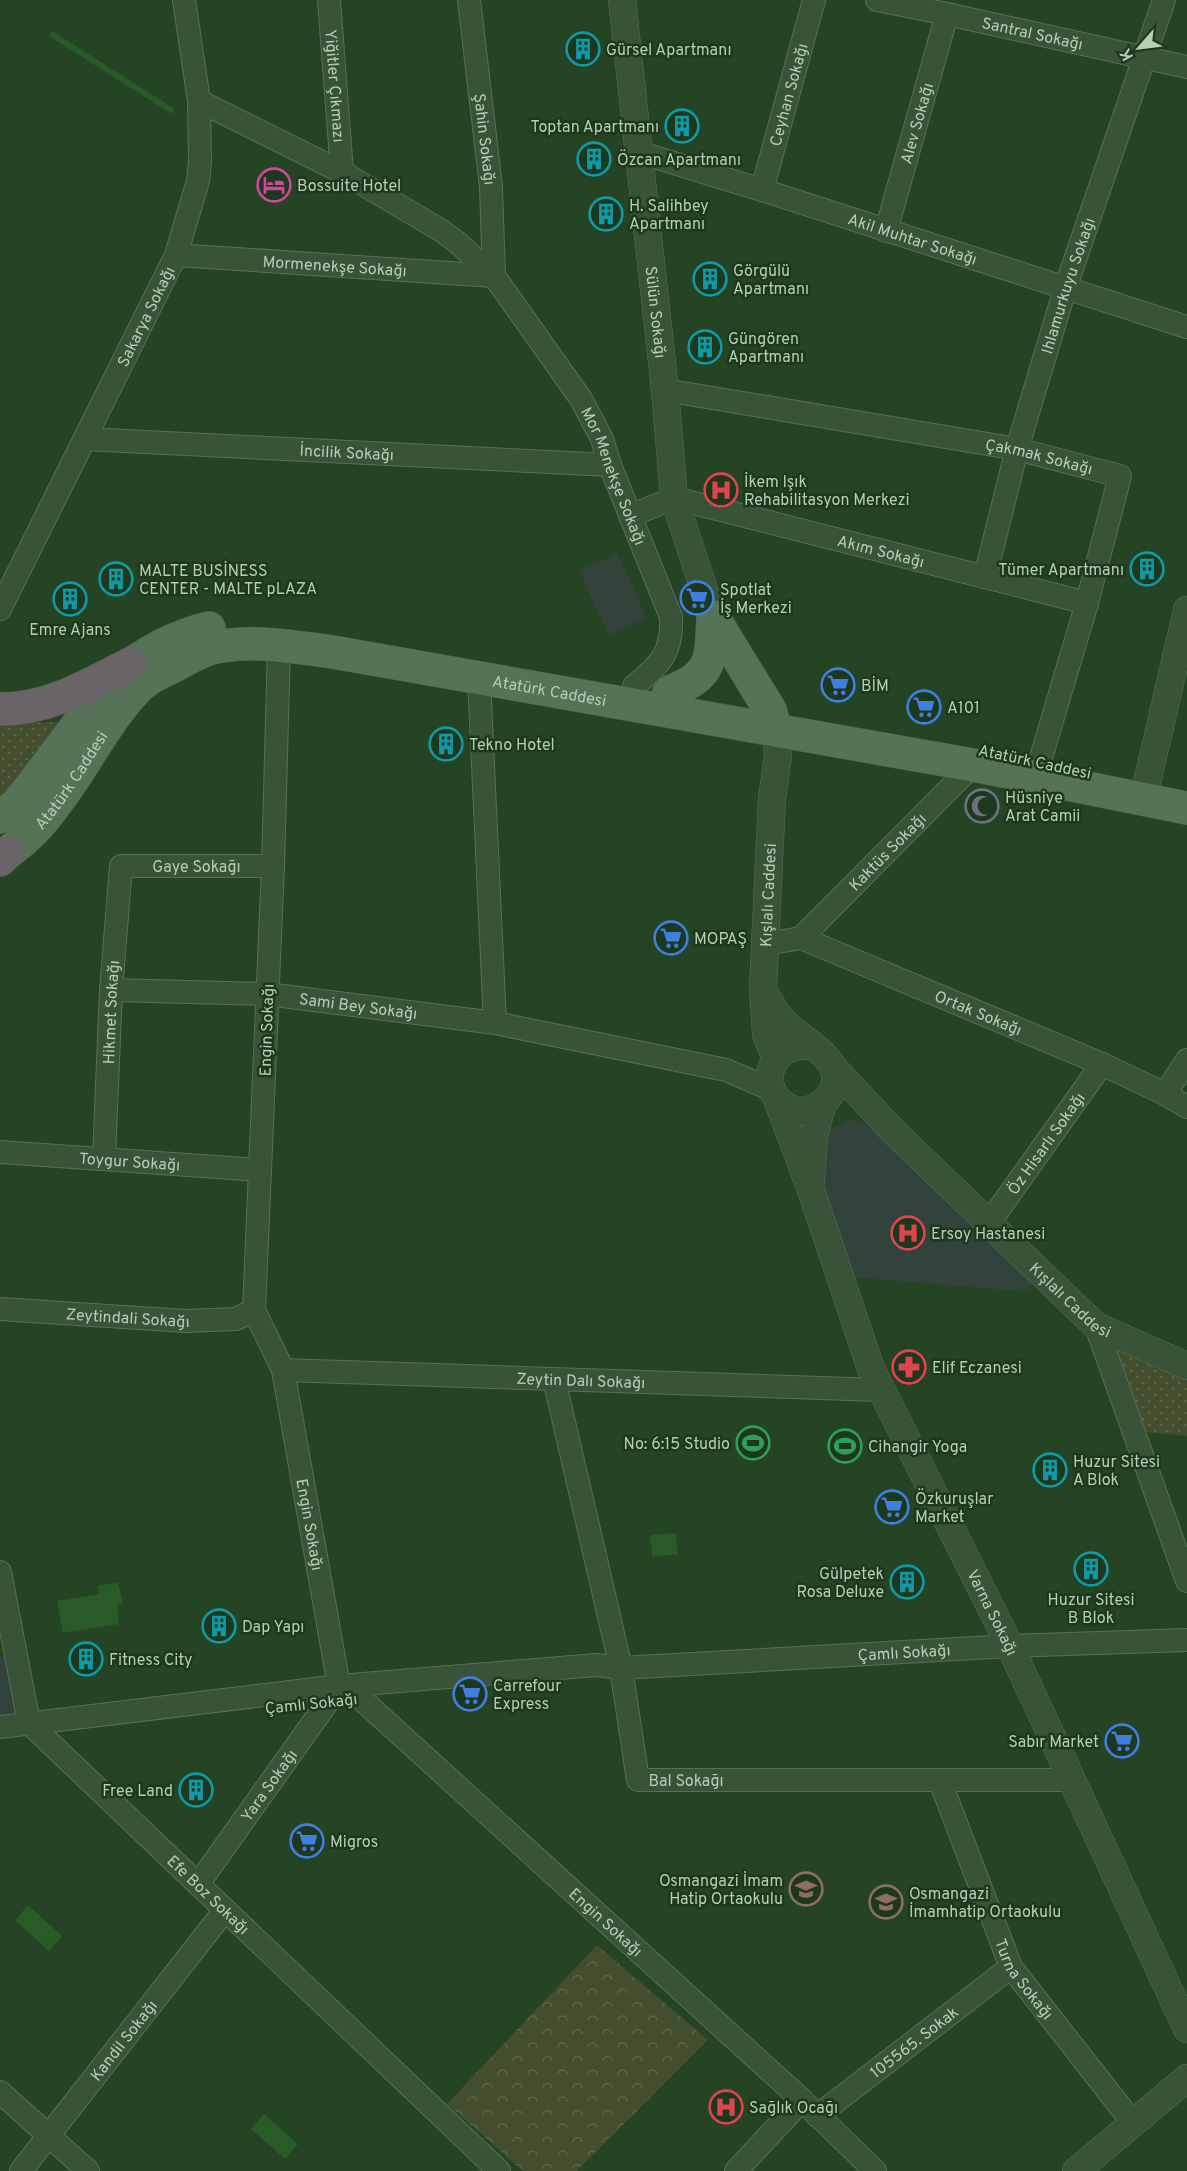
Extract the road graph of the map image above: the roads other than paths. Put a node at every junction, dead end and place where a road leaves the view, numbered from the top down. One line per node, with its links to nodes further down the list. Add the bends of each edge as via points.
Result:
1 (184, 0): 11 (street, Sakarya Sokağı)
2 (328, 0): 13 (street, Yiğitler Çıkmazı)
3 (469, 0): 17 (street, Şahin Sokağı, via 491,187)
4 (622, 0): 12 (street, Sülün Sokağı)
5 (814, 0): 14 (street, Ceyhan Sokağı)
6 (877, 0): 8 (street, Santral Sokağı)
7 (1164, 0): 9 (street, Ihlamurkuyu Sokağı)
8 (947, 14): 9 (street, Santral Sokağı); 15 (street, Alev Sokağı)
9 (1145, 57): 10 (street, Santral Sokağı); 18 (street, Ihlamurkuyu Sokağı)
10 (1187, 67)
11 (199, 101): 13 (street, Mor Menekşe Sokağı); 16 (street, Sakarya Sokağı, via 198,181)
12 (638, 152): 14 (street, Akil Muhtar Sokağı); 20 (street, Sülün Sokağı)
13 (342, 172): 17 (street, Mor Menekşe Sokağı, via 442,231)
14 (762, 190): 15 (street, Akil Muhtar Sokağı)
15 (886, 231): 18 (street, Akil Muhtar Sokağı)
16 (176, 255): 17 (street, Mormenekşe Sokağı); 21 (street, Sakarya Sokağı)
17 (494, 276): 23 (street, Mor Menekşe Sokağı, via 587,408)
18 (1065, 289): 19 (street, Akil Muhtar Sokağı); 22 (street, Ihlamurkuyu Sokağı)
19 (1187, 327)
20 (665, 390): 22 (street, Çakmak Sokağı); 24 (street, Sülün Sokağı)
21 (85, 439): 23 (street, İncilik Sokağı); 28 (street, Sakarya Sokağı)
22 (1017, 449): 26 (street, Ihlamurkuyu Sokağı); 27 (street, Çakmak Sokağı, via 1120,476)
23 (610, 465): 25 (street, Mor Menekşe Sokağı)
24 (674, 498): 25 (street); 26 (street, Akım Sokağı); 30 (street, Sülün Sokağı)
25 (630, 516): 34 (street, Mor Menekşe Sokağı, via 671,617 672,631 659,664)
26 (985, 577): 27 (street, Akım Sokağı)
27 (1087, 603): 38 (street, Çakmak Sokağı)
28 (0, 609)
29 (1187, 610): 41 (street)
30 (713, 616): 35 (main road, via 712,651 704,670 693,682); 37 (main road)
31 (279, 646): 33 (main road, Atatürk Caddesi); 44 (main road, Atatürk Caddesi, via 231,645 209,649 141,685 43,821); 46 (street, Engin Sokağı)
32 (130, 664): 34 (main road, Atatürk Caddesi, via 152,650 204,629 265,623 361,636); 36 (highway, via 59,699); 43 (main road, Atatürk Caddesi, via 113,678 15,806)
33 (479, 679): 37 (main road, Atatürk Caddesi); 52 (street)
34 (634, 686): 35 (main road, Atatürk Caddesi)
35 (669, 692): 37 (main road, Atatürk Caddesi)
36 (0, 710)
37 (761, 718): 38 (main road, Atatürk Caddesi); 39 (main road, Atatürk Caddesi); 48 (street, Kışlalı Caddesi, via 778,757 772,798)
38 (1040, 761): 41 (main road, Atatürk Caddesi)
39 (973, 765): 41 (main road, Atatürk Caddesi); 47 (street, Kaktüs Sokağı)
40 (1187, 792): 41 (main road, Atatürk Caddesi)
41 (1144, 793): 42 (main road, Atatürk Caddesi)
42 (1187, 808)
43 (0, 817)
44 (2, 856)
45 (121, 866): 46 (street, Gaye Sokağı); 49 (street, Hikmet Sokağı)
46 (273, 866): 51 (street, Engin Sokağı)
47 (801, 938): 48 (street); 55 (street, Ortak Sokağı)
48 (766, 944): 50 (street, Kışlalı Caddesi)
49 (111, 990): 51 (street, Sami Bey Sokağı); 63 (street, Hikmet Sokağı)
50 (763, 990): 53 (street, via 773,1010); 57 (street, Kışlalı Caddesi)
51 (267, 994): 52 (street, Sami Bey Sokağı); 64 (street, Engin Sokağı)
52 (495, 1023): 57 (street, Sami Bey Sokağı)
53 (814, 1047): 56 (street); 57 (street, via 796,1046 785,1051)
54 (1187, 1060): 58 (street)
55 (1101, 1064): 58 (street, Ortak Sokağı); 66 (street, Öz Hisarlı Sokağı)
56 (833, 1066): 59 (street, via 835,1083); 61 (street, Kışlalı Caddesi)
57 (774, 1078): 59 (street, via 785,1106 802,1111 815,1109); 65 (street, Varna Sokağı)
58 (1165, 1094): 60 (street, Ortak Sokağı)
59 (825, 1101): 61 (street, Kışlalı Caddesi, via 842,1101); 65 (street, via 814,1135)
60 (1187, 1107)
61 (893, 1131): 66 (street, Kışlalı Caddesi)
62 (0, 1152): 63 (street, Toygur Sokağı)
63 (104, 1158): 64 (street, Toygur Sokağı)
64 (260, 1170): 68 (street, Engin Sokağı)
65 (811, 1190): 73 (street, Varna Sokağı)
66 (989, 1223): 69 (street, Kışlalı Caddesi)
67 (0, 1309): 68 (street, Zeytindali Sokağı, via 185,1321 236,1319)
68 (254, 1311): 71 (street, Engin Sokağı)
69 (1096, 1326): 70 (street, Kışlalı Caddesi); 75 (street)
70 (1187, 1366)
71 (283, 1370): 72 (street, Zeytin Dalı Sokağı); 79 (street, Engin Sokağı)
72 (554, 1379): 73 (street, Zeytin Dalı Sokağı); 78 (street, Bal Sokağı)
73 (880, 1390): 77 (street, Varna Sokağı)
74 (0, 1572): 82 (street)
75 (1187, 1581)
76 (1187, 1640): 77 (street, Çamlı Sokağı)
77 (1010, 1646): 78 (street, Çamlı Sokağı); 84 (street, Varna Sokağı)
78 (621, 1668): 79 (street, Çamlı Sokağı, via 596,1665); 80 (street, Çamlı Sokağı, via 600,1677); 85 (street, Bal Sokağı, via 638,1780)
79 (334, 1693): 80 (street, Engin Sokağı); 82 (street, Çamlı Sokağı); 86 (street, Yara Sokağı)
80 (359, 1697): 92 (street, Engin Sokağı)
81 (0, 1727): 82 (street, Çamlı Sokağı)
82 (35, 1728): 83 (street, Çamlı Sokağı); 86 (street, Efe Boz Sokağı)
83 (0, 1740)
84 (1071, 1780): 85 (street, Bal Sokağı); 89 (street, Varna Sokağı)
85 (940, 1781): 88 (street, Turna Sokağı)
86 (199, 1883): 87 (street, Efe Boz Sokağı)
87 (225, 1910): 94 (street, Kandil Sokağı); 97 (street, Efe Boz Sokağı)
88 (1011, 1967): 92 (street, 105565. Sokak); 93 (street, Turna Sokağı)
89 (1187, 2029)
90 (1185, 2087): 93 (street)
91 (0, 2092): 94 (street)
92 (809, 2108): 98 (street, 105565. Sokak); 99 (street, Engin Sokağı)
93 (1133, 2123): 100 (street)
94 (48, 2136): 95 (street, Kandil Sokağı); 96 (street)
95 (21, 2171)
96 (88, 2171)
97 (499, 2171)
98 (736, 2171)
99 (875, 2171)
100 (1076, 2171)

